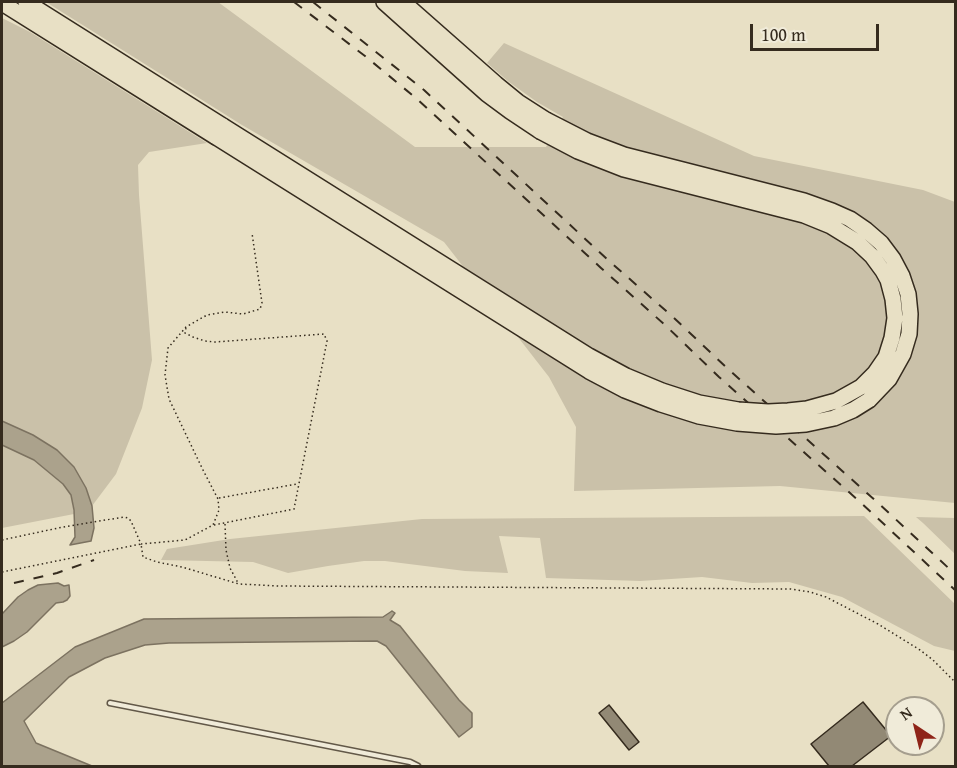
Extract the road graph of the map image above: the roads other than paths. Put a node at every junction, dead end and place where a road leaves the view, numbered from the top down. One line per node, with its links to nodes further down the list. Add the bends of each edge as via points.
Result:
1 (26, 2): 6 (highway)
2 (384, 2): 5 (highway, via 502,106)
3 (403, 2): 5 (highway)
4 (2, 3): 6 (highway)
5 (543, 126): 6 (highway, bridge, via 624,156 804,201 866,230 893,258 909,303 907,344 889,379 870,400 853,410 795,425 718,420 651,401 589,371)
6 (220, 132)
7 (110, 703): 8 (lane)
8 (418, 766)

